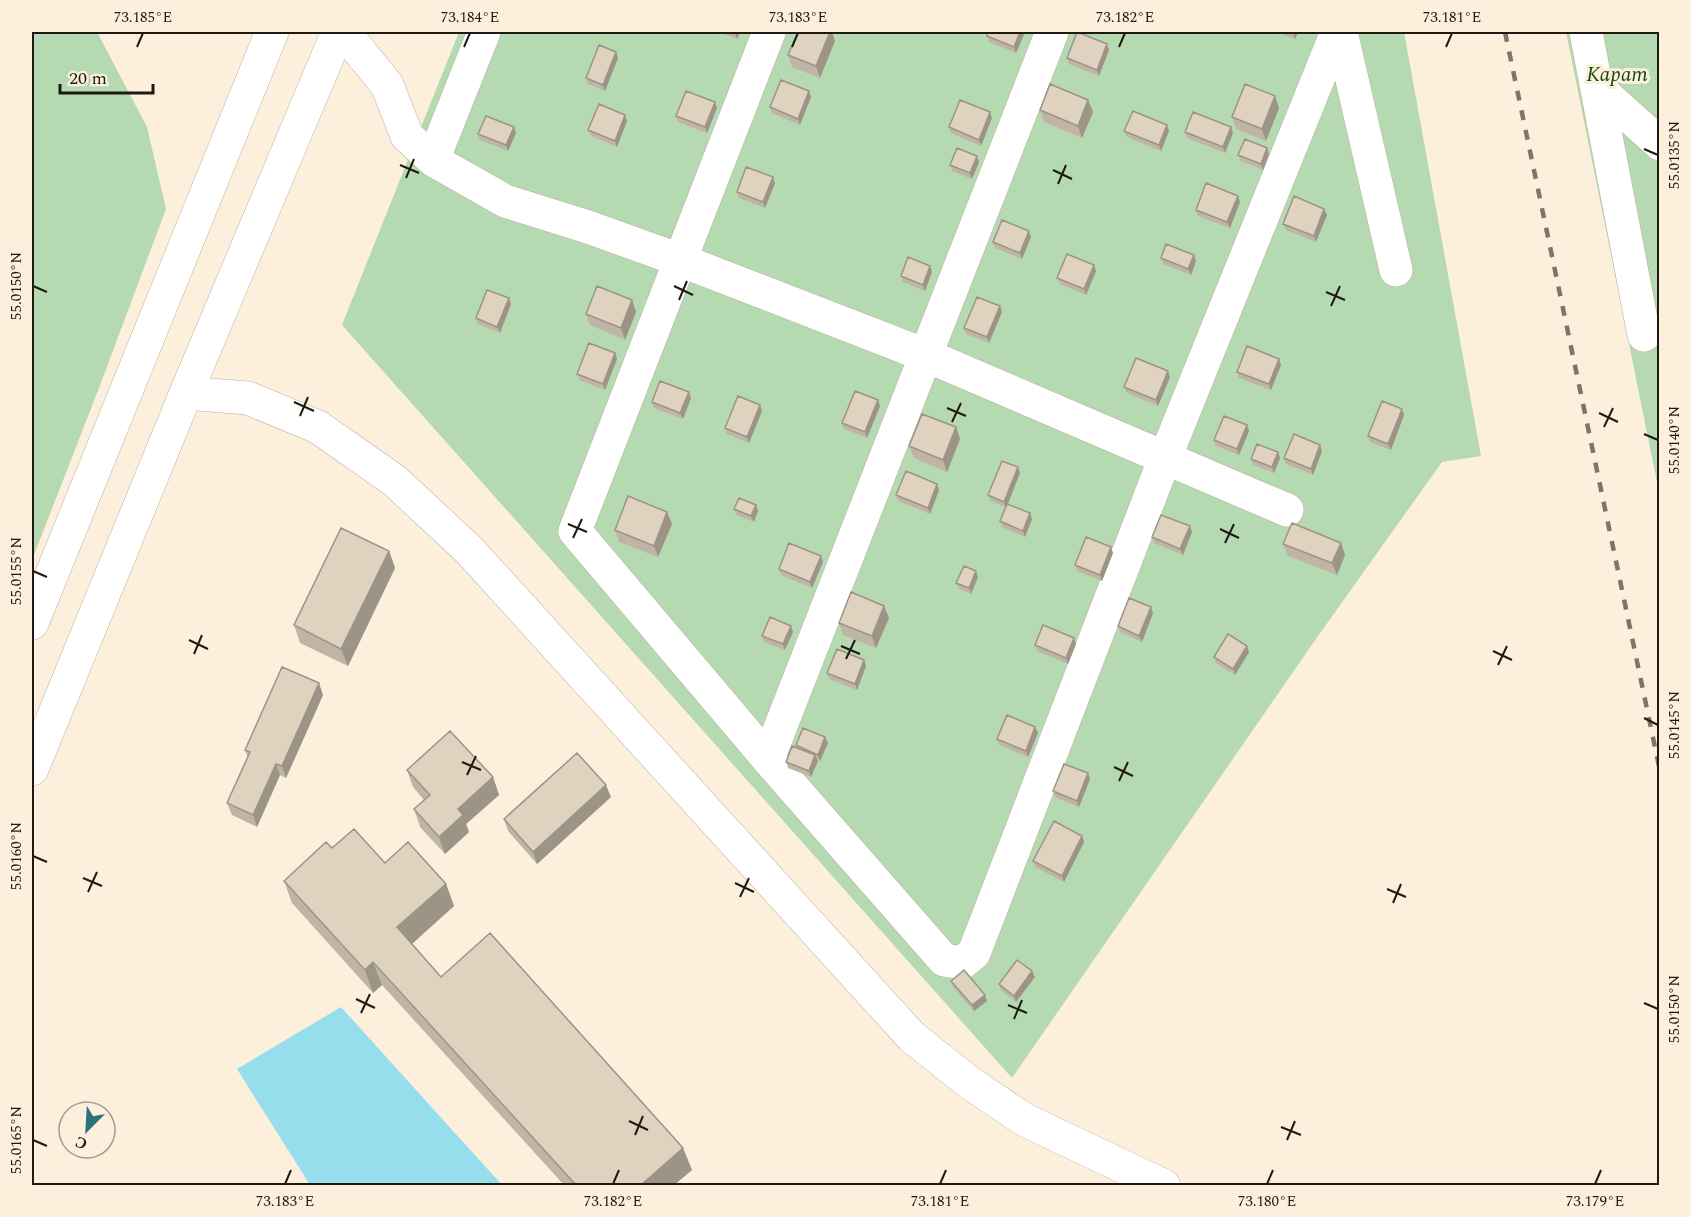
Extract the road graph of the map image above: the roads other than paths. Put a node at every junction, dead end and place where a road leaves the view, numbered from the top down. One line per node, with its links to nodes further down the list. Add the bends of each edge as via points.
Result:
1 (272, 32): 20 (street)
2 (338, 32): 17 (street)
3 (344, 32): 12 (street, via 387,85 407,136)
4 (484, 32): 12 (street)
5 (769, 32): 13 (street)
6 (1052, 32): 16 (street)
7 (1336, 32): 18 (street)
8 (1341, 32): 14 (street)
9 (1586, 32): 10 (street)
10 (1599, 89): 11 (street); 15 (street)
11 (1659, 144)
12 (433, 160): 13 (street, via 505,201)
13 (680, 260): 16 (street); 21 (street, via 575,531)
14 (1396, 270)
15 (1644, 335)
16 (925, 355): 18 (street); 21 (street)
17 (186, 393): 22 (street); 23 (street, via 248,398 318,427 395,481 469,550 912,1037 1025,1120)
18 (1165, 458): 19 (street); 21 (street, via 974,953 962,963 944,960)
19 (1287, 510)
20 (32, 623)
21 (768, 759)
22 (32, 769)
23 (1164, 1185)

